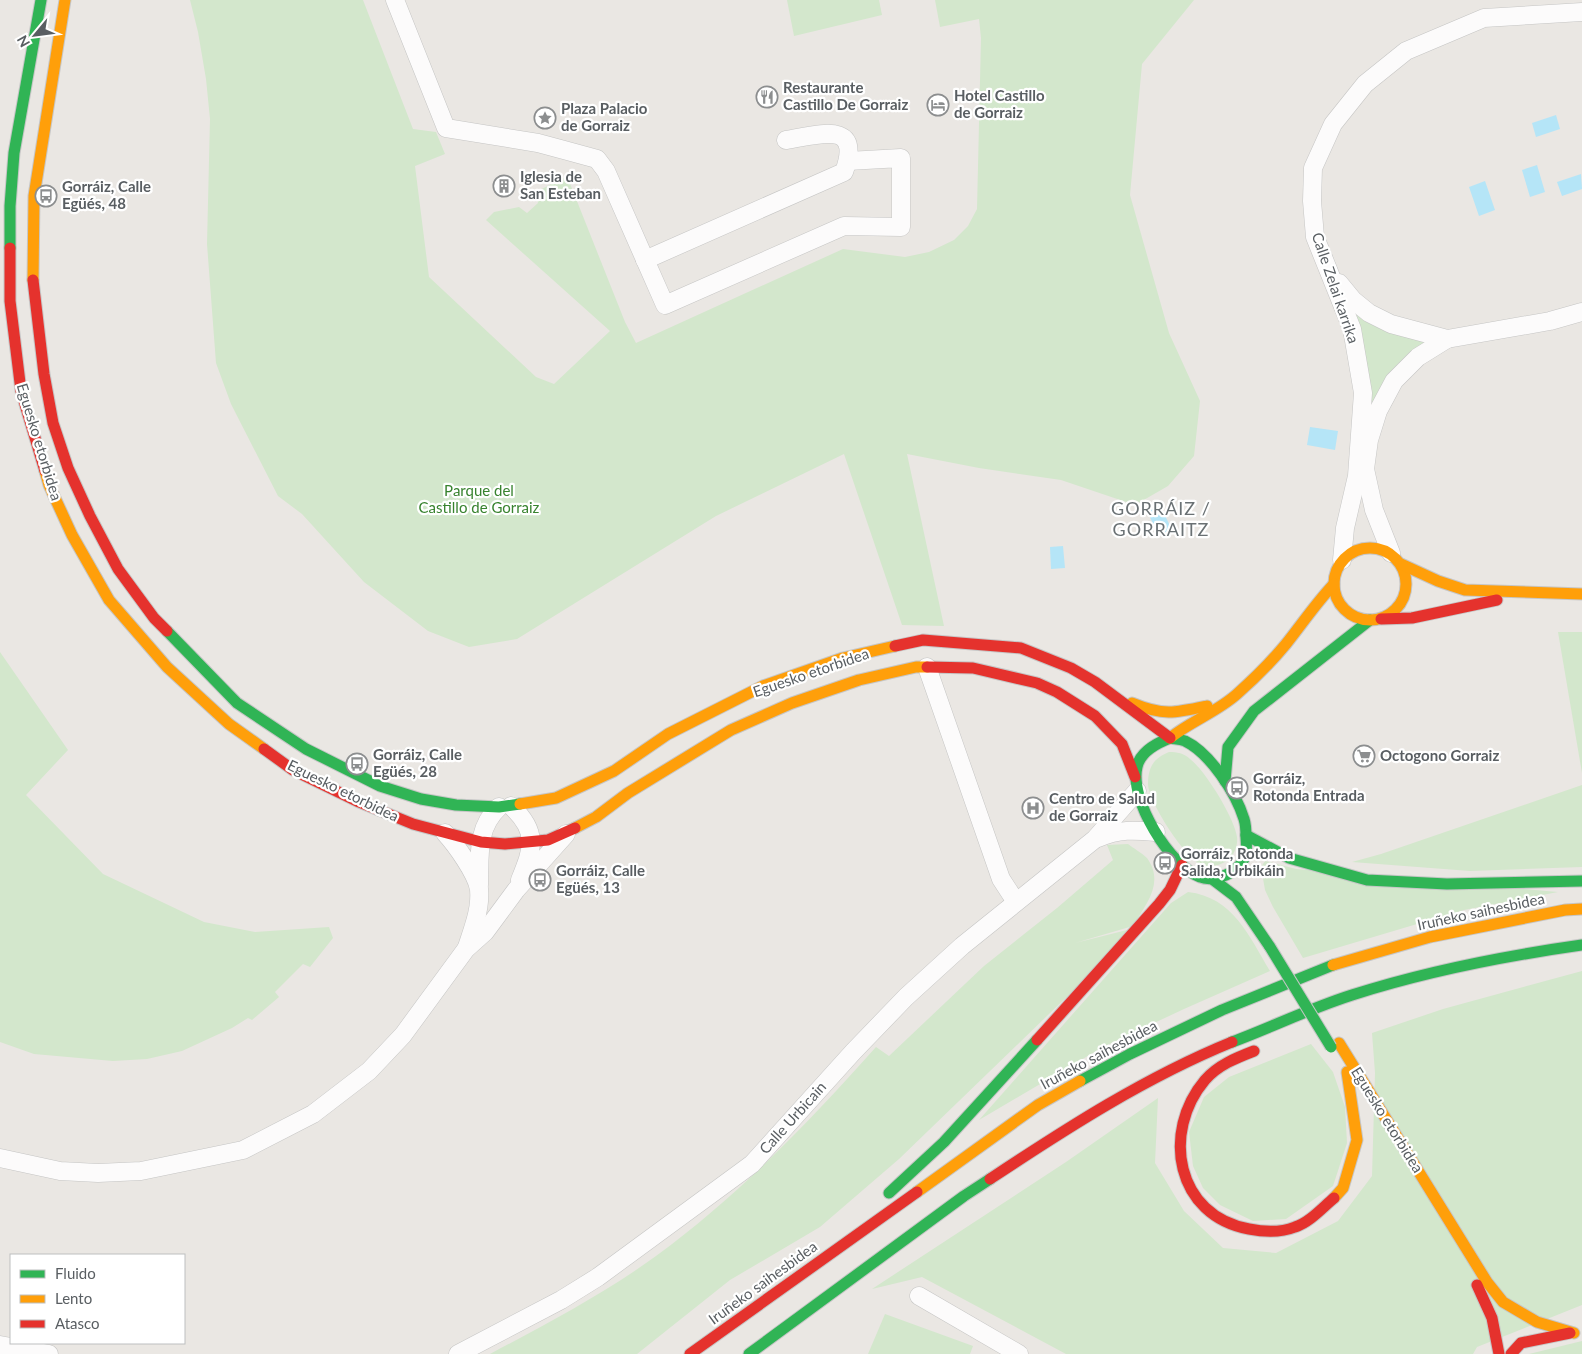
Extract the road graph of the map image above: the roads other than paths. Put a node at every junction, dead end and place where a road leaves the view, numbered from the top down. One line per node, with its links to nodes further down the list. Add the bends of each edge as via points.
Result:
1 (41, 0): 26 (main road, Eguesko etorbidea, via 14,153 10,206 10,301 22,391 49,485 72,536 110,600 167,667 229,724 293,770 395,817)
2 (65, 0): 23 (main road, Eguesko etorbidea, via 34,196 33,288 53,423 68,468 118,569 154,618 238,703 306,749 380,786 430,801)
3 (395, 0): 7 (street, via 446,128 538,143 597,159 606,171)
4 (1582, 12): 8 (street, Calle Zelai karrika, via 1484,18 1406,51 1365,84 1333,124 1313,168 1315,237)
5 (786, 140): 6 (street, via 834,133 843,138 849,148)
6 (848, 161): 7 (street, via 844,172); 7 (street, via 901,158 901,227 844,226 665,305)
7 (645, 260)
8 (1328, 269): 10 (street, via 1353,300 1369,313 1392,324); 12 (street, Calle Zelai karrika, via 1352,329 1363,393 1357,476 1345,528)
9 (1582, 312): 10 (street, via 1550,321)
10 (1447, 339): 11 (street, via 1418,357 1394,381 1378,411 1369,440 1365,469 1374,510)
11 (1396, 558): 12 (main road, via 1381,548 1365,548 1350,553); 14 (main road, via 1438,581 1465,590); 16 (main road, via 1406,574 1405,596 1395,610)
12 (1342, 560): 13 (main road)
13 (1334, 584): 16 (main road, via 1341,605 1349,613 1359,618); 18 (main road, via 1316,602 1285,645)
14 (1535, 593): 15 (main road); 16 (main road, via 1412,618)
15 (1582, 594)
16 (1376, 619): 21 (main road, via 1254,712 1228,747)
17 (927, 667): 22 (main road, Eguesko etorbidea, via 973,668 1037,683 1057,692 1095,716 1122,744); 24 (main road, Eguesko etorbidea, via 859,680 792,703 731,730 628,793 596,818); 36 (street, via 1001,878)
18 (1237, 694): 19 (main road, via 1178,714 1150,710); 20 (main road)
19 (1116, 696): 20 (main road, Eguesko etorbidea); 23 (main road, Eguesko etorbidea, via 1070,668 1021,648 923,640 843,658 763,686 668,734 614,771 565,794)
20 (1170, 738): 21 (main road, via 1183,740 1194,747); 22 (main road, via 1154,744 1137,766)
21 (1225, 781): 27 (main road, via 1244,819)
22 (1136, 784): 25 (main road); 28 (street, Calle Urbicain)
23 (505, 806): 29 (street, via 489,816); 30 (street, via 523,818)
24 (569, 832): 30 (main road, Eguesko etorbidea); 35 (street)
25 (1156, 832): 28 (street, Calle Urbicain, via 1113,832); 31 (main road)
26 (445, 833): 29 (main road, Eguesko etorbidea); 34 (street, via 466,861)
27 (1246, 835): 32 (main road, via 1248,849 1244,869); 33 (main road, via 1289,858 1367,880 1447,884)
28 (1095, 840): 36 (street, Calle Urbicain)
29 (481, 842): 30 (main road, Eguesko etorbidea); 34 (street)
30 (531, 842): 35 (street, via 528,861)
31 (1182, 865): 32 (main road, via 1189,873); 50 (main road, via 1159,904 983,1101 944,1142)
32 (1211, 878): 40 (main road, Eguesko etorbidea, via 1236,897)
33 (1582, 881)
34 (479, 888): 41 (street, via 477,916)
35 (516, 890): 41 (street, via 485,932)
36 (1016, 902): 56 (street, Calle Urbicain, via 906,997 752,1164 598,1277)
37 (1582, 909): 58 (main road, Iruñeko saihesbidea, via 1430,937 1323,968 1222,1010 1130,1054 1038,1105)
38 (1263, 916): 40 (main road, Eguesko etorbidea)
39 (1582, 945): 59 (main road, via 1503,957 1350,995 1200,1055 1083,1118 972,1191)
40 (1274, 946): 47 (main road, Eguesko etorbidea, bridge)
41 (466, 949): 49 (street, via 403,1035 368,1071 313,1114 243,1150 141,1172 60,1171)
42 (1582, 951): 43 (main road)
43 (1544, 962)
44 (1326, 1022): 45 (main road)
45 (1309, 1028)
46 (1268, 1045): 48 (main road, via 1223,1065 1202,1084 1186,1107 1179,1133 1181,1166 1193,1193 1205,1208 1246,1229 1294,1228 1318,1213 1342,1189 1357,1142)
47 (1335, 1045): 48 (main road, Eguesko etorbidea); 53 (main road, Eguesko etorbidea, via 1503,1302 1537,1322)
48 (1347, 1072): 61 (main road, Eguesko etorbidea, via 1484,1297 1497,1331)
49 (0, 1158)
50 (879, 1201)
51 (919, 1296): 60 (street)
52 (723, 1316): 57 (main road)
53 (1578, 1332): 62 (main road, via 1521,1343)
54 (0, 1345): 55 (street)
55 (49, 1354)
56 (458, 1354)
57 (683, 1354)
58 (690, 1354)
59 (748, 1354)
60 (1019, 1354)
61 (1499, 1354)
62 (1511, 1354)

